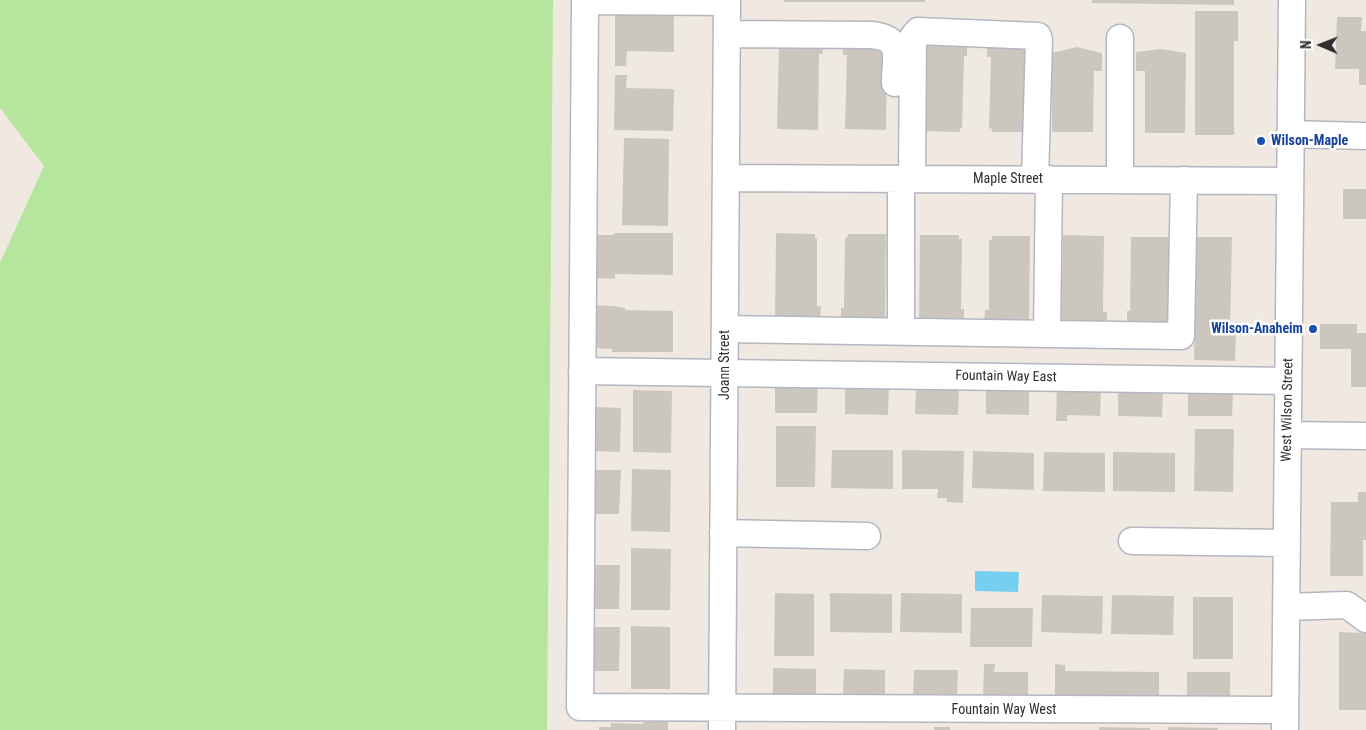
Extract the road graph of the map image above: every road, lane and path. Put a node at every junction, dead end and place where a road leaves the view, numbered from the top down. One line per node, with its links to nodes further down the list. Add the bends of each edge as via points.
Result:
1 (1292, 0): 6 (street, West Wilson Street)
2 (585, 1): 3 (street); 17 (street)
3 (728, 1): 4 (street, Joann Street)
4 (727, 34): 8 (street, Joann Street); 9 (street, via 872,34 893,41)
5 (1120, 38): 11 (street)
6 (1290, 134): 7 (street); 13 (street, West Wilson Street)
7 (1366, 136)
8 (726, 178): 9 (street, Maple Street); 14 (street, Joann Street)
9 (903, 179): 10 (street, Maple Street); 10 (street, via 913,37 918,31 1038,36); 15 (street)
10 (1042, 179): 11 (street, Maple Street); 16 (street)
11 (1120, 180): 12 (street, Maple Street)
12 (1184, 180): 13 (street, Maple Street); 16 (street, via 1181,336)
13 (1290, 181): 19 (street, West Wilson Street)
14 (725, 329): 15 (street); 18 (street, Joann Street)
15 (901, 331): 16 (street)
16 (1047, 333)
17 (582, 371): 18 (street, Fountain Way East); 28 (street, Fountain Way West, via 580,707)
18 (725, 373): 19 (street, Fountain Way East); 22 (street, Joann Street)
19 (1288, 381): 20 (street, West Wilson Street)
20 (1288, 436): 21 (street); 25 (street, West Wilson Street)
21 (1366, 436)
22 (723, 533): 23 (street); 28 (street, Joann Street)
23 (867, 536)
24 (1132, 541): 25 (street)
25 (1287, 543): 26 (street, West Wilson Street)
26 (1286, 607): 27 (street, via 1348,605); 29 (street, West Wilson Street)
27 (1366, 619)
28 (722, 719): 29 (street, Fountain Way West)
29 (1285, 720)

